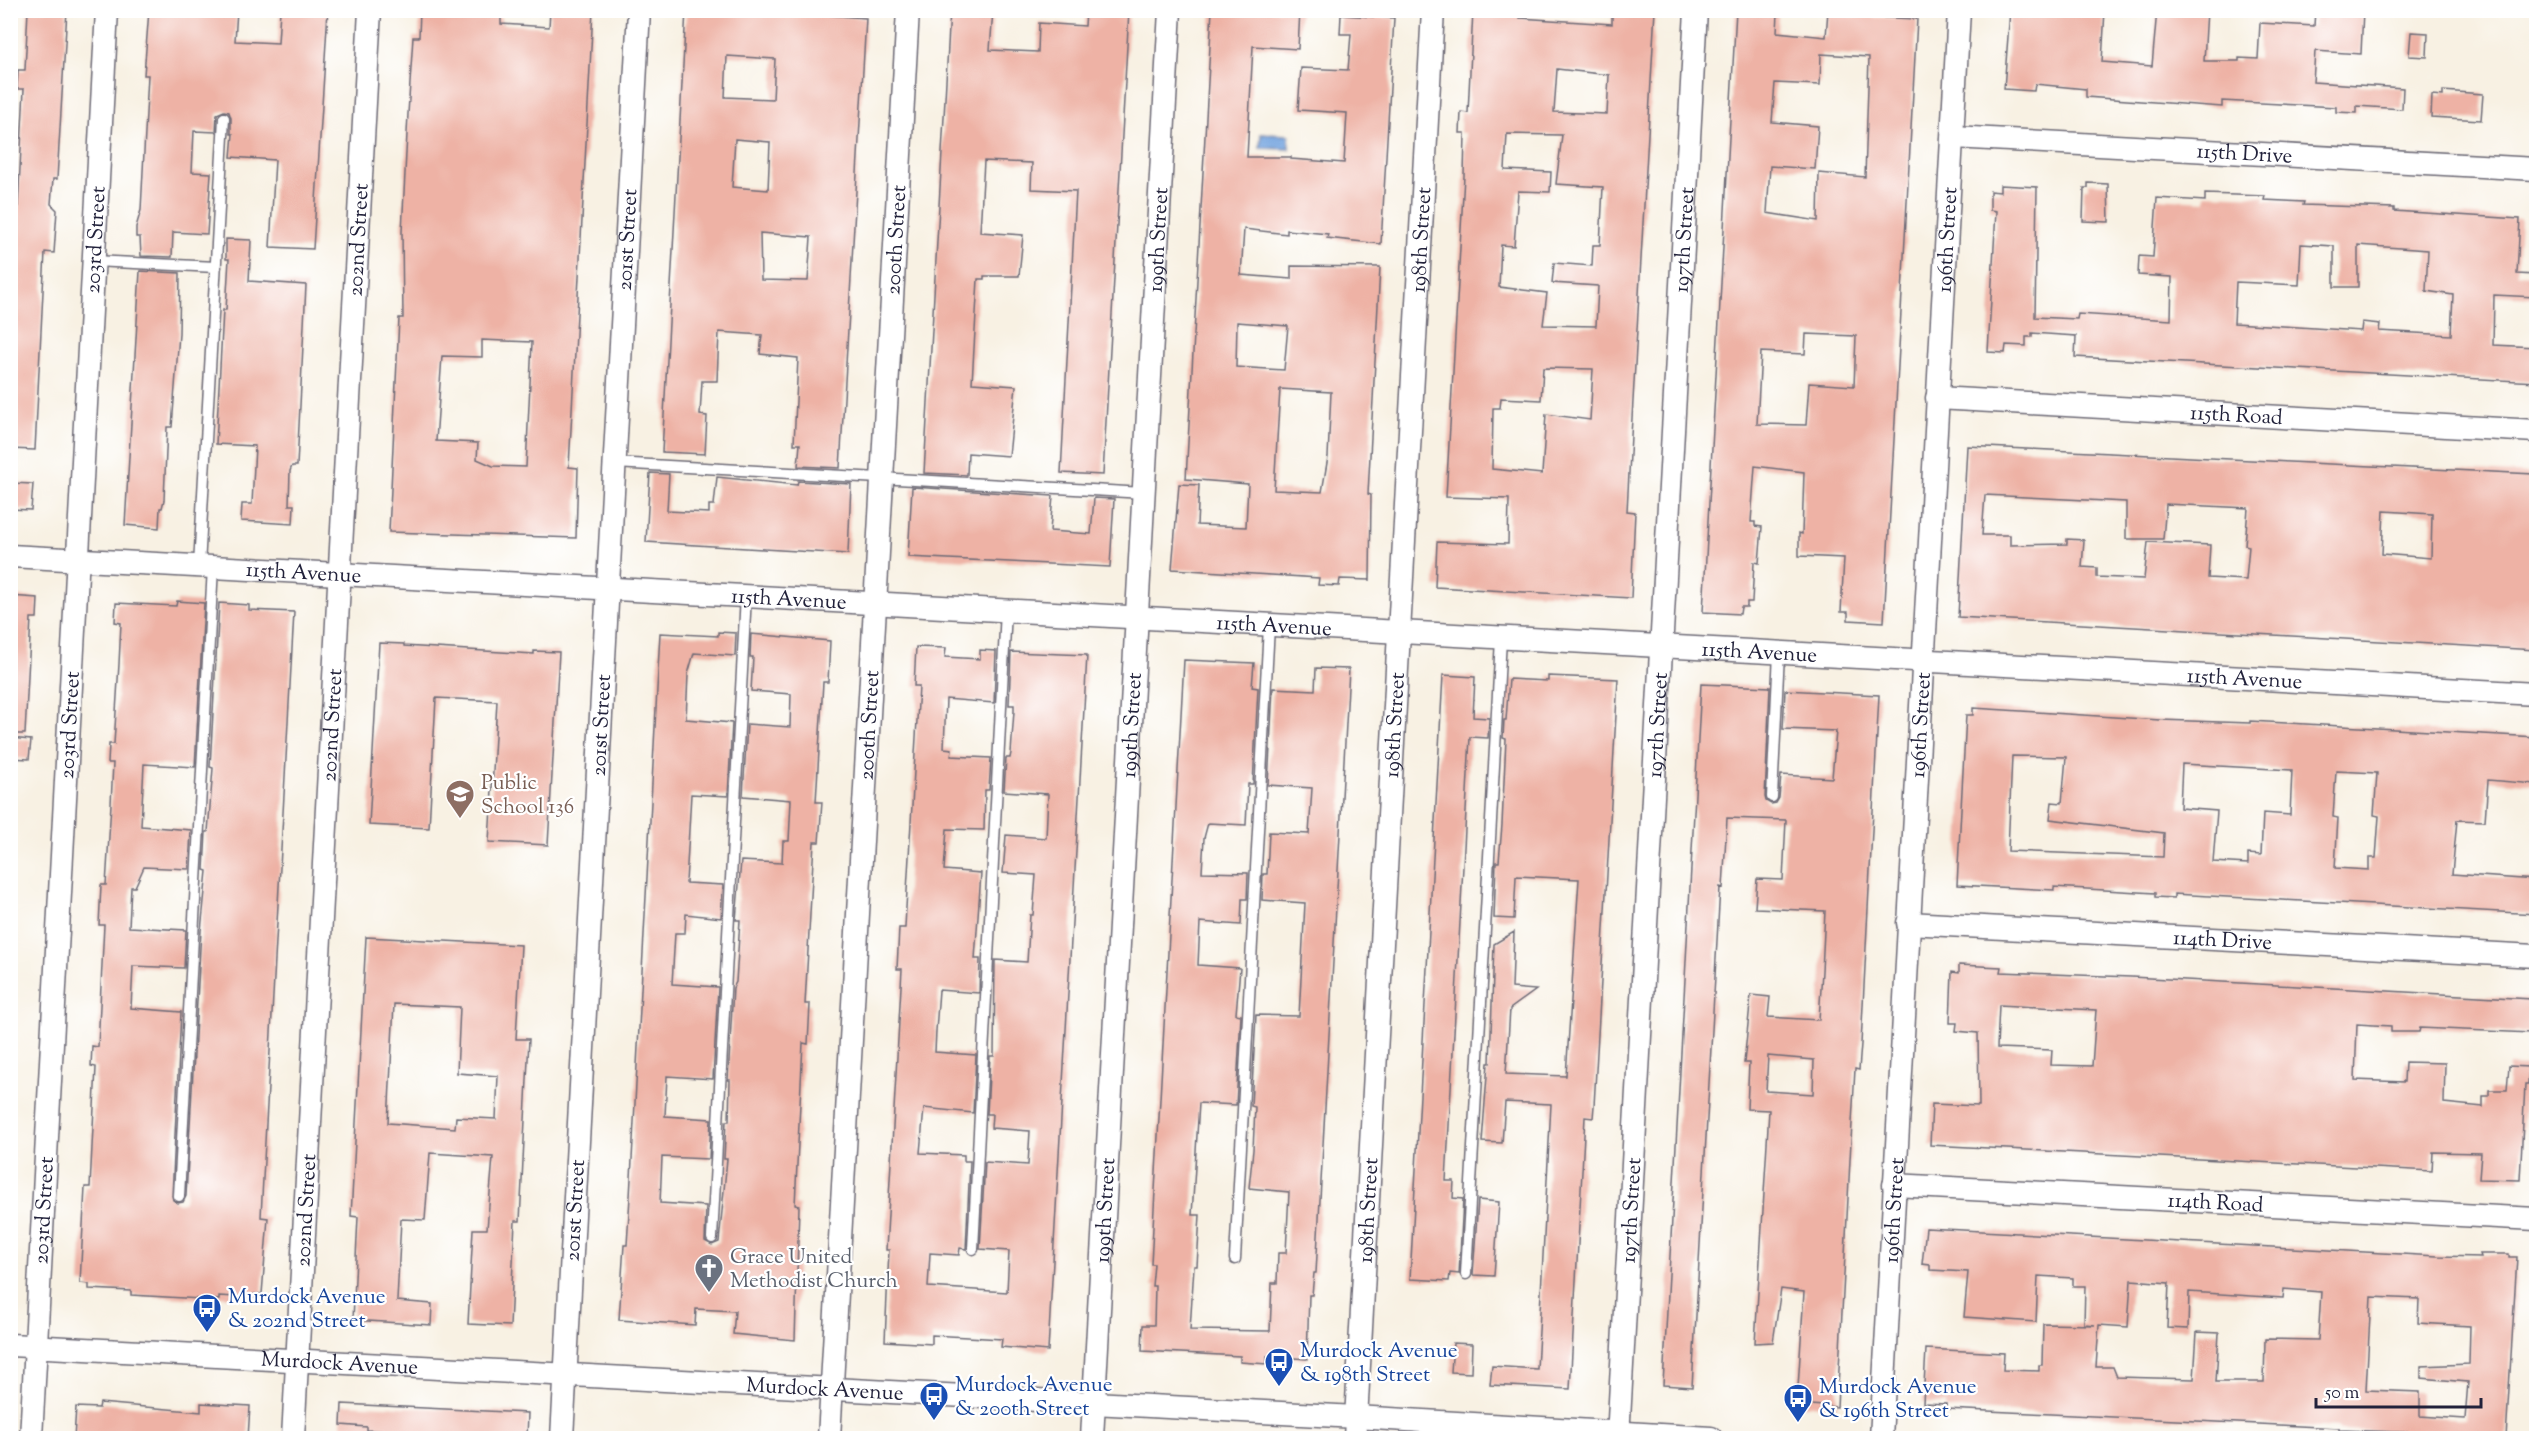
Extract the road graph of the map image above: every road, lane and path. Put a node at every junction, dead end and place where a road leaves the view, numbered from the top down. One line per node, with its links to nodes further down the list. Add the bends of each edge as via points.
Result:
1 (107, 10): 12 (street, 203rd Street)
2 (370, 10): 22 (street, 202nd Street)
3 (639, 10): 16 (street, 201st Street)
4 (908, 10): 17 (street, 200th Street)
5 (1170, 10): 18 (street, 199th Street)
6 (1433, 10): 29 (street, 198th Street)
7 (1696, 10): 31 (street, 197th Street)
8 (1959, 10): 10 (street, 196th Street)
9 (224, 118): 13 (lane)
10 (1953, 137): 11 (street, 115th Drive); 14 (street, 196th Street)
11 (2536, 169)
12 (94, 261): 13 (lane); 20 (street, 203rd Street)
13 (216, 267): 21 (lane)
14 (1937, 399): 15 (street, 115th Road); 33 (street, 196th Street)
15 (2536, 431)
16 (615, 463): 17 (lane); 23 (street, 201st Street)
17 (882, 477): 18 (lane); 25 (street, 200th Street)
18 (1144, 493): 27 (street, 199th Street)
19 (10, 556): 20 (street, 115th Avenue)
20 (78, 559): 21 (street, 115th Avenue); 46 (street, 203rd Street)
21 (206, 567): 22 (street, 115th Avenue); 39 (lane)
22 (339, 574): 23 (street, 115th Avenue); 47 (street, 202nd Street)
23 (608, 589): 24 (street, 115th Avenue); 48 (street, 201st Street)
24 (746, 595): 25 (street, 115th Avenue); 41 (lane)
25 (876, 602): 26 (street, 115th Avenue); 49 (street, 200th Street)
26 (1006, 610): 27 (street, 115th Avenue); 42 (lane)
27 (1137, 618): 28 (street, 115th Avenue); 50 (street, 199th Street)
28 (1269, 626): 29 (street, 115th Avenue); 43 (lane)
29 (1399, 633): 30 (street, 115th Avenue); 51 (street, 198th Street)
30 (1502, 639): 31 (street, 115th Avenue); 44 (lane)
31 (1660, 647): 32 (street, 115th Avenue); 52 (street, 197th Street)
32 (1779, 654): 33 (street, 115th Avenue); 35 (lane)
33 (1923, 661): 34 (street, 115th Avenue); 36 (street, 196th Street)
34 (2536, 694)
35 (1772, 797)
36 (1908, 923): 37 (street, 114th Drive); 38 (street, 196th Street)
37 (2536, 956)
38 (1894, 1185): 40 (street, 114th Road); 59 (street, 196th Street)
39 (179, 1196)
40 (2536, 1220)
41 (712, 1238)
42 (973, 1249)
43 (1235, 1259)
44 (1466, 1274)
45 (10, 1345): 46 (street, Murdock Avenue)
46 (36, 1346): 47 (street, Murdock Avenue); 53 (street, 203rd Street)
47 (298, 1360): 48 (street, Murdock Avenue); 54 (street, 202nd Street)
48 (565, 1376): 49 (street, Murdock Avenue); 55 (street, 201st Street)
49 (832, 1390): 50 (street, Murdock Avenue); 56 (street, 200th Street)
50 (1094, 1404): 51 (street, Murdock Avenue); 57 (street, 199th Street)
51 (1356, 1428): 52 (street, Murdock Avenue)
52 (1618, 1436): 58 (street, Murdock Avenue)
53 (31, 1438)
54 (293, 1438)
55 (562, 1438)
56 (829, 1438)
57 (1092, 1438)
58 (1711, 1438)
59 (1881, 1438)

